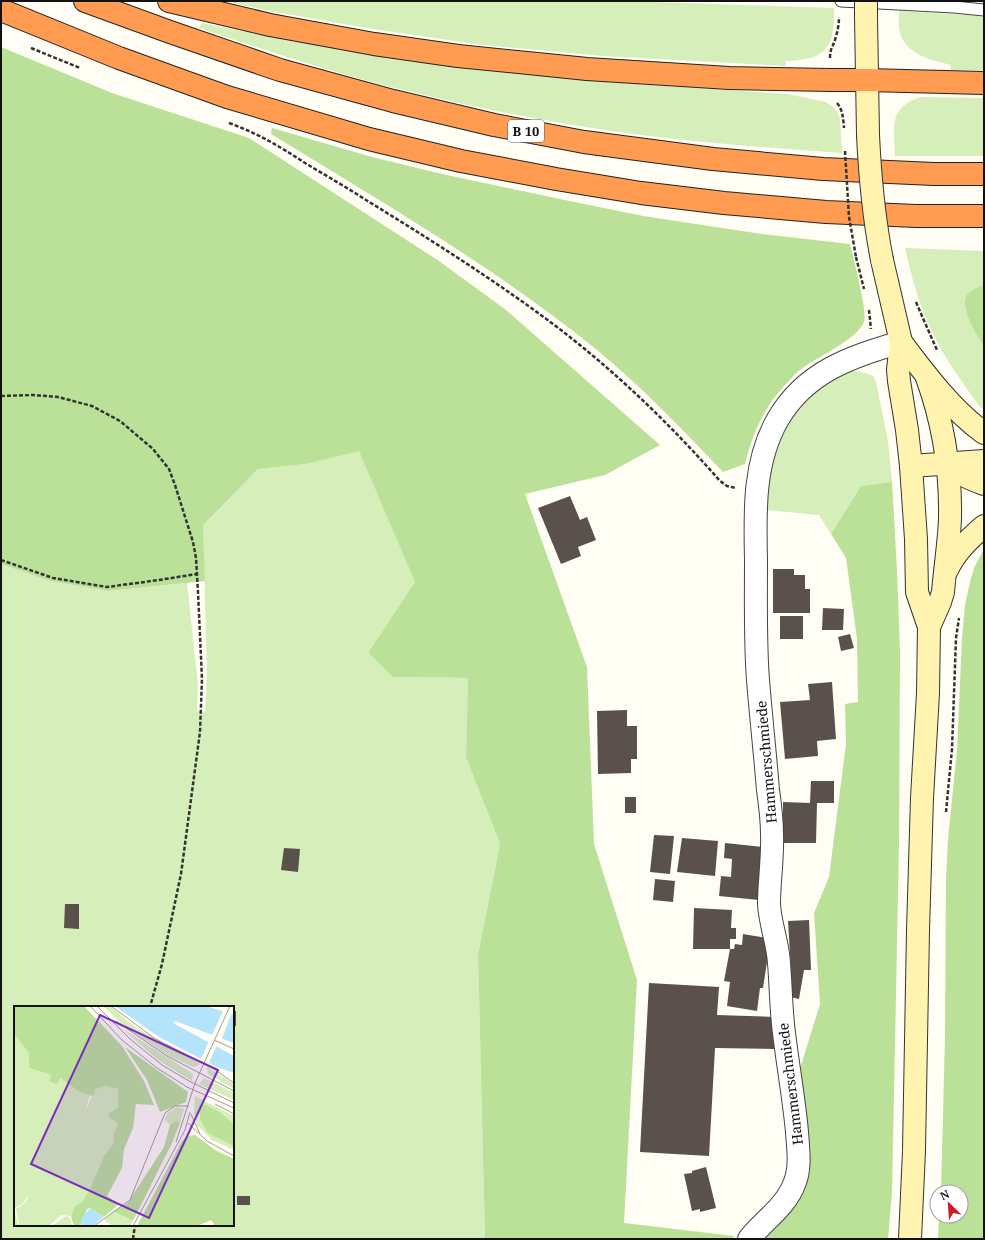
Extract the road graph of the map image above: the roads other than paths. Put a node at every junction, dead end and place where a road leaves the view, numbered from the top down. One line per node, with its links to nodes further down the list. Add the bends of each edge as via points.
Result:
1 (85, 1): 9 (highway, B 10, via 280,70 494,125 584,142 712,159 823,169)
2 (170, 1): 7 (highway, via 270,25 458,56 587,69 729,78)
3 (841, 1): 6 (lane)
4 (866, 9): 7 (main road)
5 (1, 10): 10 (highway, via 119,58 228,97 368,139 461,161 641,193 724,203 826,212)
6 (984, 10)
7 (867, 80): 8 (highway); 11 (main road, bridge, via 873,205 882,260)
8 (984, 83)
9 (984, 174)
10 (984, 216)
11 (901, 342): 12 (main road); 16 (main road, via 898,370); 21 (street, Hammerschmiede, via 836,365 796,395 770,433 761,464 756,522 756,645 772,834 769,905 779,963 783,1032 795,1112 798,1173 786,1201)
12 (926, 375): 13 (main road); 15 (main road, via 943,431)
13 (984, 434)
14 (984, 461): 15 (main road)
15 (948, 463): 16 (main road); 17 (main road, via 956,472); 19 (main road, via 950,520)
16 (911, 466): 20 (main road, via 917,592)
17 (984, 484)
18 (984, 526): 19 (main road, via 961,547)
19 (944, 575): 20 (main road, via 943,592)
20 (929, 627): 22 (main road)
21 (749, 1239)
22 (910, 1239)

